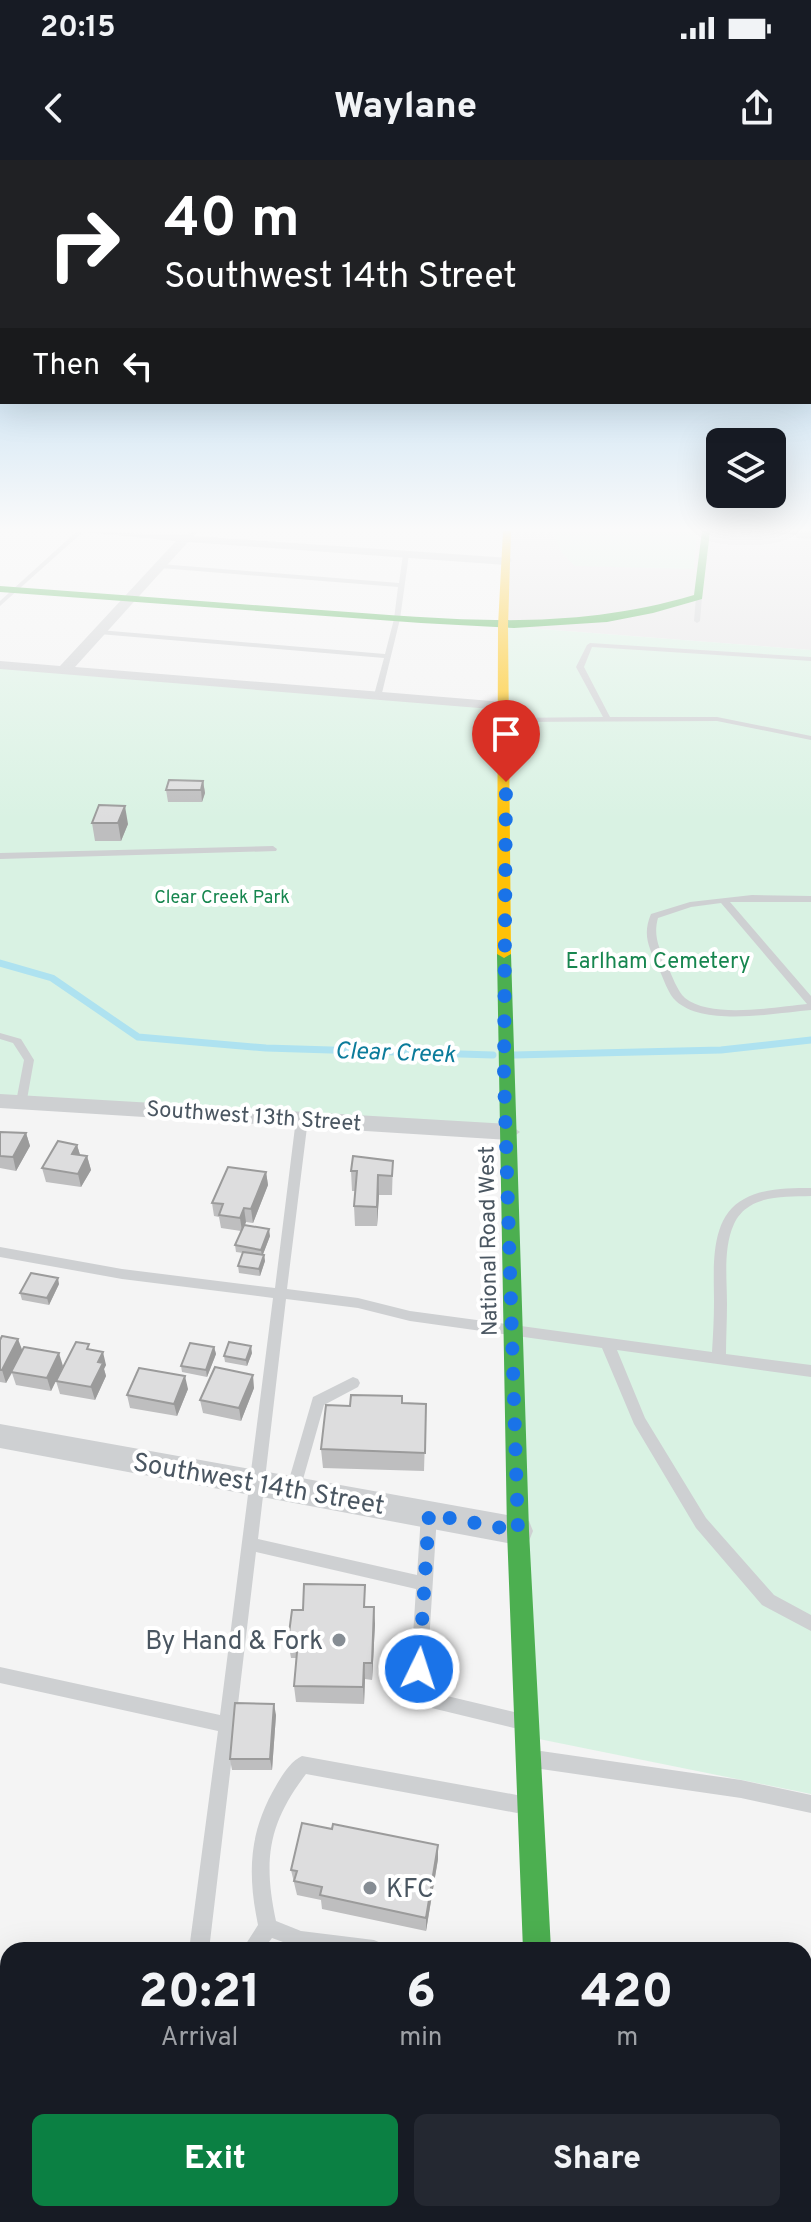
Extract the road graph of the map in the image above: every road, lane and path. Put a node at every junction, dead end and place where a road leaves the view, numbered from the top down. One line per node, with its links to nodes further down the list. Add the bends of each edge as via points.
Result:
1 (103, 627): 4 (street)
2 (395, 627): 5 (lane)
3 (503, 627): 10 (main road, National Road West)
4 (99, 632): 5 (lane); 8 (street)
5 (388, 656): 9 (lane)
6 (811, 659): 11 (lane, via 590,645 580,667)
7 (0, 665): 8 (street)
8 (64, 670): 9 (street)
9 (378, 695): 10 (street)
10 (504, 713): 11 (lane); 21 (main road, National Road West, via 504,1076)
11 (607, 718): 12 (lane, via 717,719)
12 (811, 738)
13 (273, 849): 14 (lane)
14 (0, 856)
15 (811, 899): 16 (lane, via 747,896)
16 (724, 901): 17 (lane); 17 (lane, via 667,909 654,916 650,931 678,998 720,1014)
17 (811, 1005)
18 (0, 1036): 19 (lane, via 17,1041 29,1060)
19 (11, 1102): 20 (street, Southwest 13th Street)
20 (302, 1119): 21 (street, Southwest 13th Street); 24 (lane)
21 (509, 1132): 25 (main road, National Road West)
22 (811, 1192): 27 (lane, via 777,1191 747,1201 732,1214 719,1245)
23 (0, 1252): 24 (lane, via 122,1274)
24 (281, 1293): 25 (lane); 31 (lane)
25 (513, 1328): 26 (lane); 34 (main road, National Road West)
26 (607, 1343): 27 (lane); 37 (lane, via 639,1420 701,1523 768,1600)
27 (719, 1358): 28 (lane)
28 (811, 1371)
29 (353, 1383): 32 (lane, via 318,1401)
30 (0, 1436): 31 (street, Southwest 14th Street)
31 (257, 1483): 32 (street, Southwest 14th Street); 35 (lane)
32 (293, 1490): 33 (street, Southwest 14th Street)
33 (429, 1514): 34 (street, Southwest 14th Street); 36 (lane)
34 (518, 1531): 39 (main road, National Road West)
35 (250, 1544): 36 (lane); 40 (lane)
36 (424, 1584): 39 (lane, via 417,1697)
37 (811, 1623)
38 (0, 1675): 40 (lane)
39 (529, 1723): 41 (main road, National Road West)
40 (229, 1725): 45 (lane)
41 (530, 1758): 42 (lane); 43 (main road, National Road West)
42 (811, 1804)
43 (532, 1806): 44 (lane, via 302,1765 278,1793 262,1841 258,1885); 48 (main road, National Road West)
44 (268, 1927): 46 (lane); 47 (lane)
45 (200, 1942)
46 (258, 1942)
47 (316, 1942)
48 (537, 1942)

